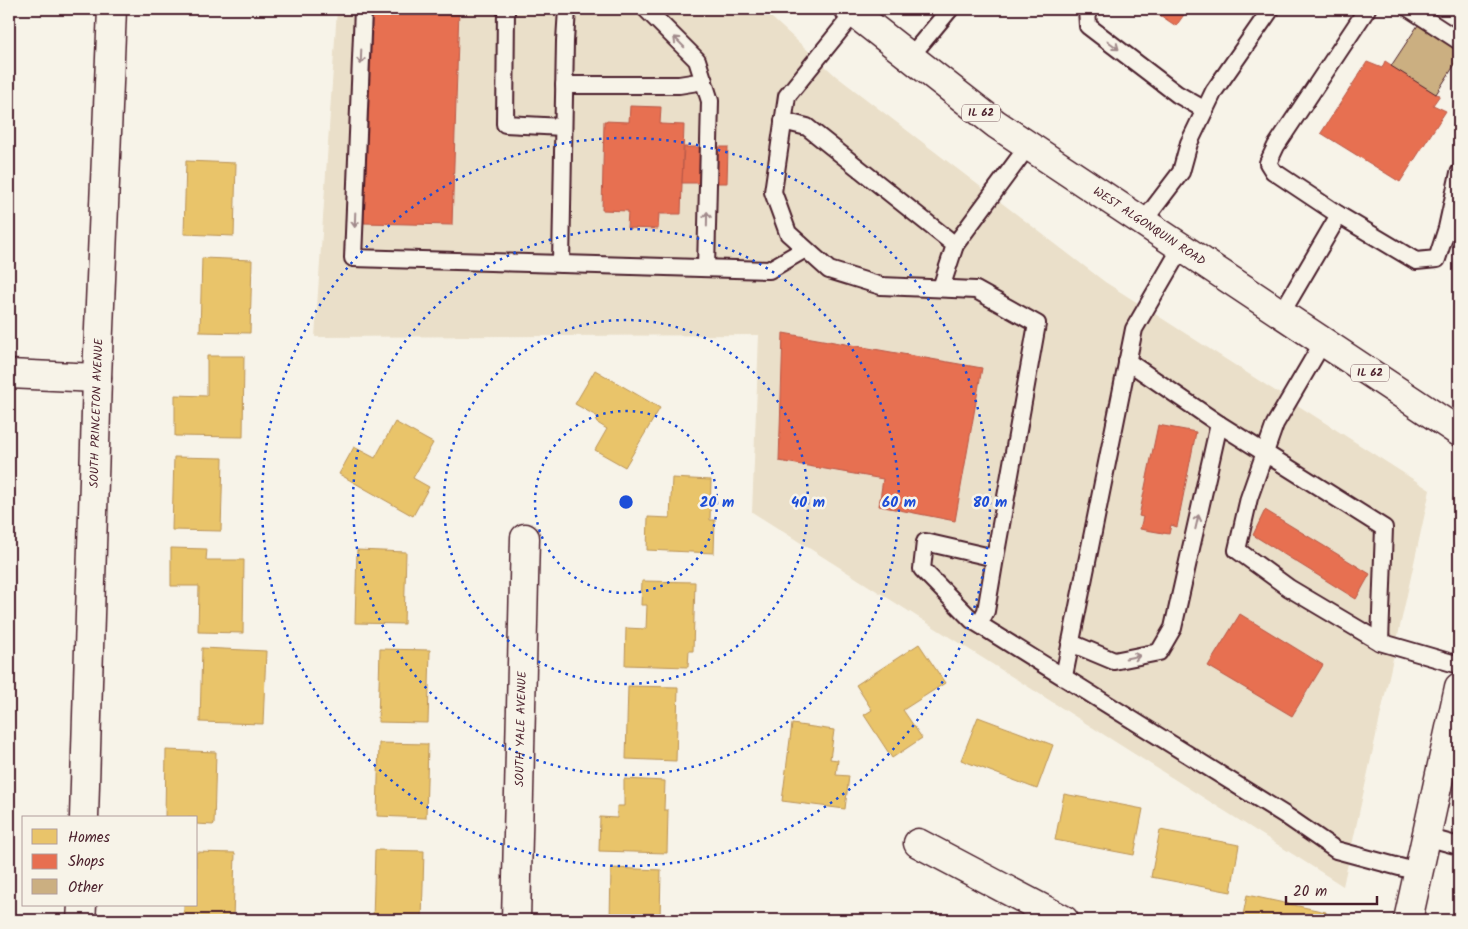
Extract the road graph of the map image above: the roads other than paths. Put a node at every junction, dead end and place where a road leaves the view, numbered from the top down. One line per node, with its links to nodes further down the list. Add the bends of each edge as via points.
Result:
1 (112, 9): 33 (street, SOUTH PRINCETON AVENUE)
2 (363, 9): 26 (lane, one-way to 26, via 354,258)
3 (506, 9): 18 (lane, via 505,124)
4 (567, 9): 15 (lane)
5 (646, 9): 14 (lane, one-way to 5, via 697,60)
6 (950, 9): 13 (lane)
7 (1087, 9): 16 (lane, one-way to 16, via 1088,26 1177,94)
8 (1271, 9): 16 (lane)
9 (1367, 9): 21 (lane, via 1268,163 1272,172)
10 (1410, 9): 12 (lane)
11 (851, 11): 13 (street, WEST ALGONQUIN ROAD / IL 62); 17 (lane, via 787,96)
12 (1459, 41)
13 (910, 57): 19 (street, WEST ALGONQUIN ROAD / IL 62)
14 (704, 81): 15 (lane, via 679,85); 27 (lane, one-way to 14, via 710,101)
15 (564, 85): 18 (lane)
16 (1204, 110): 22 (lane, via 1188,143 1181,172)
17 (783, 121): 23 (lane, via 807,127); 25 (lane, via 773,192 788,233)
18 (563, 127): 26 (lane)
19 (1028, 146): 22 (street, WEST ALGONQUIN ROAD / IL 62); 23 (lane)
20 (1459, 173): 21 (lane, via 1447,228 1436,258 1416,261)
21 (1339, 215): 29 (lane)
22 (1143, 222): 24 (street, WEST ALGONQUIN ROAD / IL 62)
23 (956, 245): 28 (lane)
24 (1181, 248): 29 (street, WEST ALGONQUIN ROAD / IL 62); 31 (lane, via 1134,329)
25 (805, 249): 27 (lane, via 769,270); 28 (lane, via 829,270 881,286)
26 (561, 264): 27 (lane)
27 (706, 268)
28 (941, 288): 38 (lane, via 976,290 1037,324)
29 (1281, 314): 30 (street, WEST ALGONQUIN ROAD / IL 62)
30 (1323, 342): 35 (street, WEST ALGONQUIN ROAD / IL 62); 36 (lane, via 1275,424)
31 (1127, 361): 34 (lane); 41 (lane)
32 (9, 374): 33 (street)
33 (97, 378): 46 (street, SOUTH PRINCETON AVENUE)
34 (1219, 424): 36 (lane); 41 (lane, one-way to 34, via 1114,661 1159,652 1173,628)
35 (1459, 432)
36 (1265, 453): 40 (lane, via 1384,528); 40 (lane, via 1249,498 1237,550 1290,588)
37 (525, 538): 53 (street, SOUTH YALE AVENUE)
38 (994, 558): 39 (lane, via 986,610); 39 (lane, via 925,542 922,569)
39 (979, 624): 43 (lane)
40 (1380, 642): 42 (lane)
41 (1071, 643): 43 (lane)
42 (1459, 665)
43 (1064, 676): 50 (lane, via 1336,850)
44 (1459, 687): 45 (street)
45 (1454, 733): 47 (street)
46 (84, 816)
47 (1426, 837): 49 (lane); 50 (street)
48 (918, 843): 54 (street)
49 (1459, 846)
50 (1418, 872): 55 (street)
51 (82, 906): 52 (street)
52 (81, 920)
53 (516, 920)
54 (1064, 920)
55 (1408, 920)

